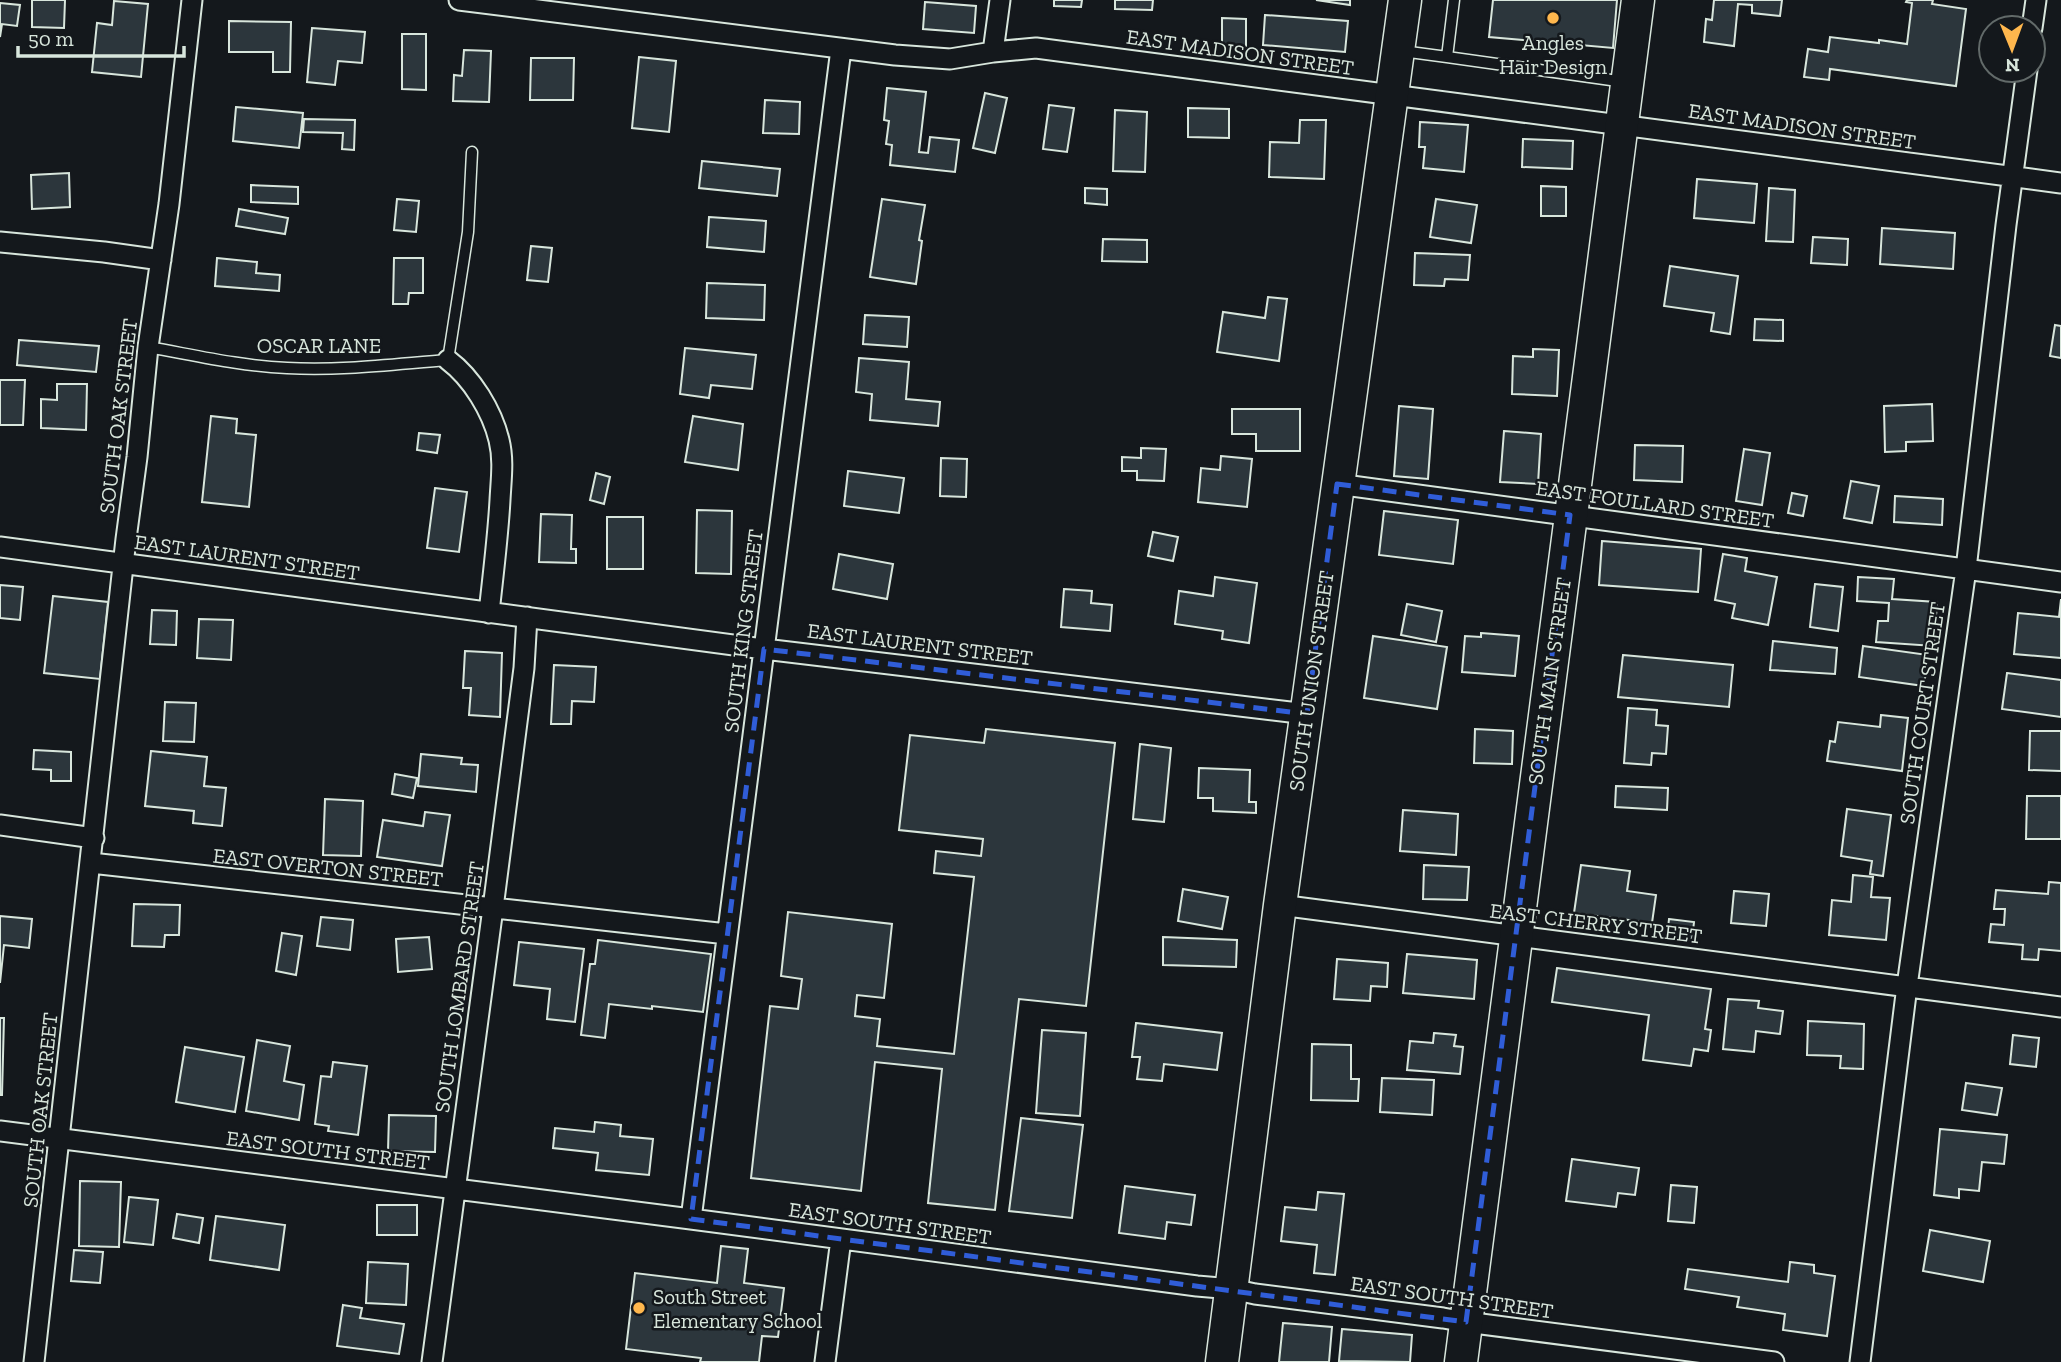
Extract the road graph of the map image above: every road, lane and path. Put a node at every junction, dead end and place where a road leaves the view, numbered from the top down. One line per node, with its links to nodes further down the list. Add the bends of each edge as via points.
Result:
1 (192, 0): 20 (street, SOUTH OAK STREET)
2 (459, 0): 7 (street, EAST MADISON STREET)
3 (1000, 0): 9 (street)
4 (1405, 0): 10 (main road, SOUTH UNION STREET)
5 (1454, 0): 11 (lane)
6 (1638, 0): 12 (main road, SOUTH MAIN STREET)
7 (610, 9): 8 (street, EAST MADISON STREET)
8 (841, 49): 9 (street, EAST MADISON STREET, via 950,59); 31 (street, SOUTH KING STREET)
9 (993, 51): 14 (street, EAST MADISON STREET, via 1036,48)
10 (1398, 51): 11 (lane); 14 (main road, SOUTH UNION STREET)
11 (1447, 57): 12 (lane)
12 (1627, 82): 15 (main road, SOUTH MAIN STREET)
13 (2025, 84): 17 (street, SOUTH COURT STREET)
14 (1392, 95): 15 (street, EAST MADISON STREET); 23 (main road, SOUTH UNION STREET)
15 (1621, 125): 17 (street, EAST MADISON STREET); 24 (main road, SOUTH MAIN STREET)
16 (472, 152): 22 (lane, via 468,232)
17 (2014, 177): 18 (street, EAST MADISON STREET); 27 (street, SOUTH COURT STREET)
18 (2061, 183)
19 (0, 242): 20 (street)
20 (161, 260): 21 (street, SOUTH OAK STREET)
21 (148, 347): 22 (lane, OSCAR LANE, via 288,368); 26 (street, SOUTH OAK STREET)
22 (448, 360): 29 (street, via 461,369 476,391 499,441 502,469)
23 (1337, 484): 24 (street, EAST FOULLARD STREET); 32 (main road, SOUTH UNION STREET)
24 (1570, 515): 27 (street, EAST FOULLARD STREET); 39 (main road, SOUTH MAIN STREET)
25 (0, 547): 26 (street, EAST LAURENT STREET)
26 (124, 564): 29 (street, EAST LAURENT STREET); 34 (street, SOUTH OAK STREET)
27 (1966, 569): 28 (street, EAST FOULLARD STREET); 40 (street, SOUTH COURT STREET)
28 (2061, 582)
29 (489, 613): 30 (street, EAST LAURENT STREET)
30 (527, 617): 31 (street, EAST LAURENT STREET); 37 (street, SOUTH LOMBARD STREET)
31 (764, 649): 32 (street, EAST LAURENT STREET); 38 (street, SOUTH KING STREET)
32 (1307, 714): 36 (main road, SOUTH UNION STREET)
33 (0, 825): 34 (street)
34 (94, 838): 35 (street, SOUTH OAK STREET)
35 (91, 863): 37 (street, EAST OVERTON STREET); 43 (street, SOUTH OAK STREET)
36 (1280, 905): 39 (street, EAST CHERRY STREET); 47 (main road, SOUTH UNION STREET)
37 (493, 908): 38 (street, EAST OVERTON STREET); 44 (street, SOUTH LOMBARD STREET)
38 (727, 934): 45 (street, SOUTH KING STREET)
39 (1517, 936): 40 (street, EAST CHERRY STREET); 48 (main road, SOUTH MAIN STREET)
40 (1907, 986): 41 (street, EAST CHERRY STREET); 55 (street, SOUTH COURT STREET)
41 (2061, 1007)
42 (0, 1131): 43 (street, EAST SOUTH STREET)
43 (60, 1139): 44 (street, EAST SOUTH STREET); 49 (street, SOUTH OAK STREET)
44 (454, 1189): 45 (street, EAST SOUTH STREET); 50 (street, SOUTH LOMBARD STREET)
45 (691, 1219): 46 (street, EAST SOUTH STREET)
46 (841, 1239): 47 (street, EAST SOUTH STREET); 51 (street)
47 (1232, 1289): 48 (street, EAST SOUTH STREET); 52 (main road, SOUTH UNION STREET)
48 (1466, 1322): 53 (main road, SOUTH MAIN STREET); 54 (street, EAST SOUTH STREET)
49 (34, 1362)
50 (432, 1362)
51 (825, 1362)
52 (1222, 1362)
53 (1461, 1362)
54 (1774, 1362)
55 (1860, 1362)

